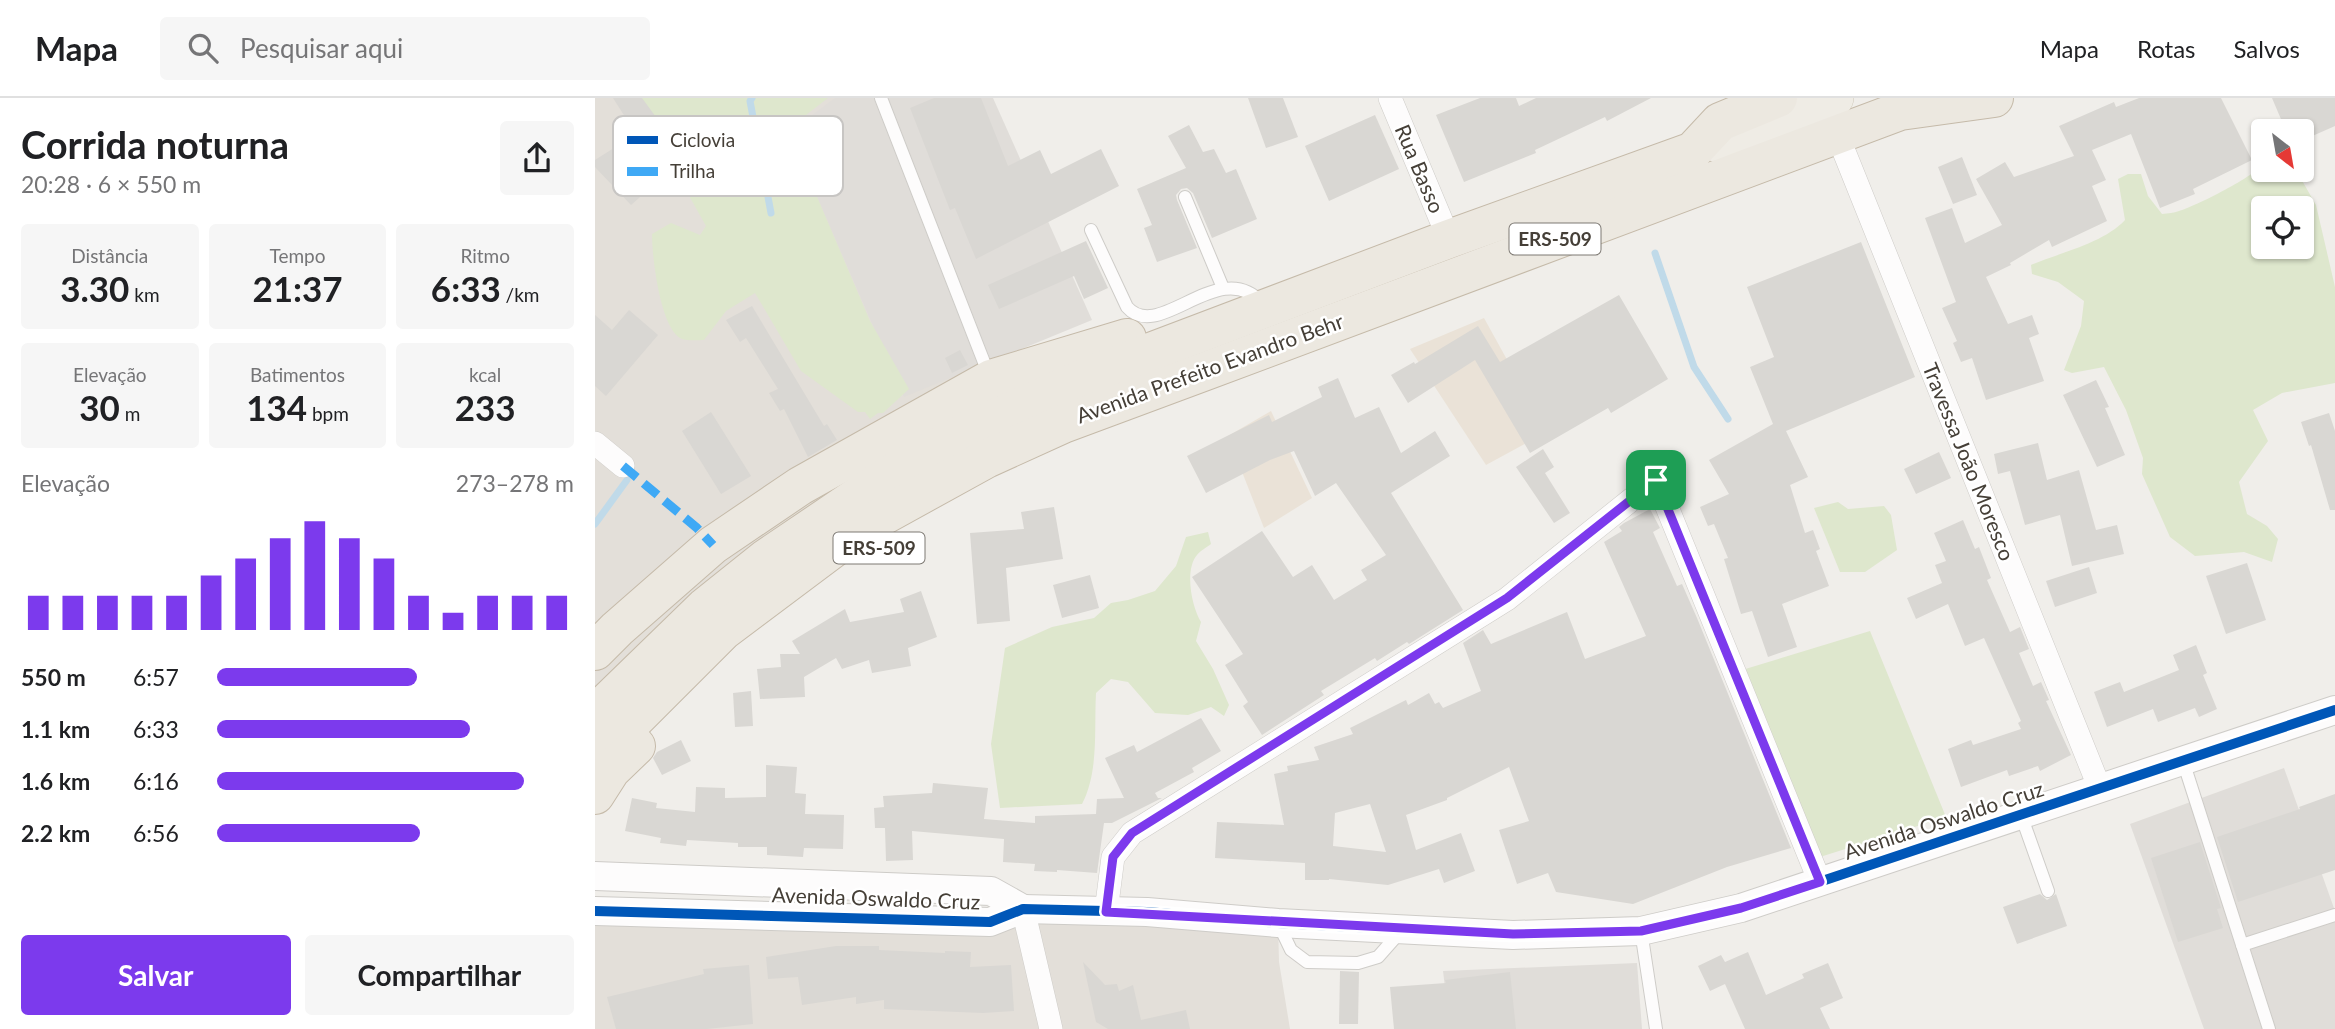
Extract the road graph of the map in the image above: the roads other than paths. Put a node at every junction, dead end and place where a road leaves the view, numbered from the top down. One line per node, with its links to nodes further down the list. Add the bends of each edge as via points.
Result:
1 (881, 98): 15 (lane)
2 (1390, 98): 10 (street, Rua Basso)
3 (1778, 98): 7 (highway, Avenida Prefeito Evandro Behr / ERS-509, via 1720,122)
4 (1994, 98): 5 (highway, Avenida Prefeito Evandro Behr / ERS-509)
5 (1918, 104): 6 (highway, Avenida Prefeito Evandro Behr / ERS-509)
6 (1836, 116): 7 (main road, Avenida Prefeito Evandro Behr / ERS-509); 14 (highway, Avenida Prefeito Evandro Behr / ERS-509); 23 (street, Travessa João Moresco)
7 (1693, 151): 10 (highway, Avenida Prefeito Evandro Behr / ERS-509)
8 (1185, 197): 11 (lane)
9 (1091, 230): 11 (lane, via 1133,314 1143,318 1155,315)
10 (1449, 239): 12 (highway, Avenida Prefeito Evandro Behr / ERS-509)
11 (1223, 288): 12 (lane, via 1246,290)
12 (1266, 308): 13 (highway, Avenida Prefeito Evandro Behr / ERS-509)
13 (1206, 331): 15 (highway, ERS-509, via 1120,338); 20 (highway, Avenida Prefeito Evandro Behr / ERS-509, via 1008,412 893,473 765,559 705,607)
14 (1211, 369): 21 (highway, Avenida Prefeito Evandro Behr / ERS-509, via 1063,424 986,459 859,529 723,631); 24 (highway, ERS-509, via 1172,403 1031,461 870,554 750,640 611,770)
15 (991, 379): 18 (highway, ERS-509, via 800,486 713,545)
16 (595, 443): 17 (street)
17 (623, 466)
18 (595, 652)
19 (2335, 709): 22 (street, Avenida Oswaldo Cruz)
20 (595, 714)
21 (595, 759)
22 (2183, 761): 23 (street, Avenida Oswaldo Cruz); 38 (lane)
23 (2100, 789): 25 (street, Avenida Oswaldo Cruz)
24 (595, 794)
25 (2021, 815): 27 (street, Avenida Oswaldo Cruz); 29 (lane)
26 (595, 876): 28 (street, Avenida Oswaldo Cruz)
27 (1820, 882): 32 (street, via 1656,480 1507,598 1132,833 1113,857); 37 (street, Avenida Oswaldo Cruz, via 1741,908)
28 (832, 886): 30 (street, Avenida Oswaldo Cruz, via 991,891); 34 (street)
29 (2048, 891)
30 (1023, 909): 32 (street, Avenida Oswaldo Cruz); 34 (street, Avenida Oswaldo Cruz, via 990,922); 39 (street)
31 (595, 911): 34 (street, Avenida Oswaldo Cruz)
32 (1106, 912): 35 (street, Avenida Oswaldo Cruz)
33 (2335, 915): 38 (lane)
34 (834, 917)
35 (1278, 923): 36 (street, Avenida Oswaldo Cruz); 36 (lane, via 1291,950 1307,962 1358,963 1378,957)
36 (1403, 929): 37 (street, Avenida Oswaldo Cruz, via 1513,934)
37 (1641, 931): 40 (lane)
38 (2242, 945): 41 (lane)
39 (1051, 1029)
40 (1656, 1029)
41 (2269, 1029)

